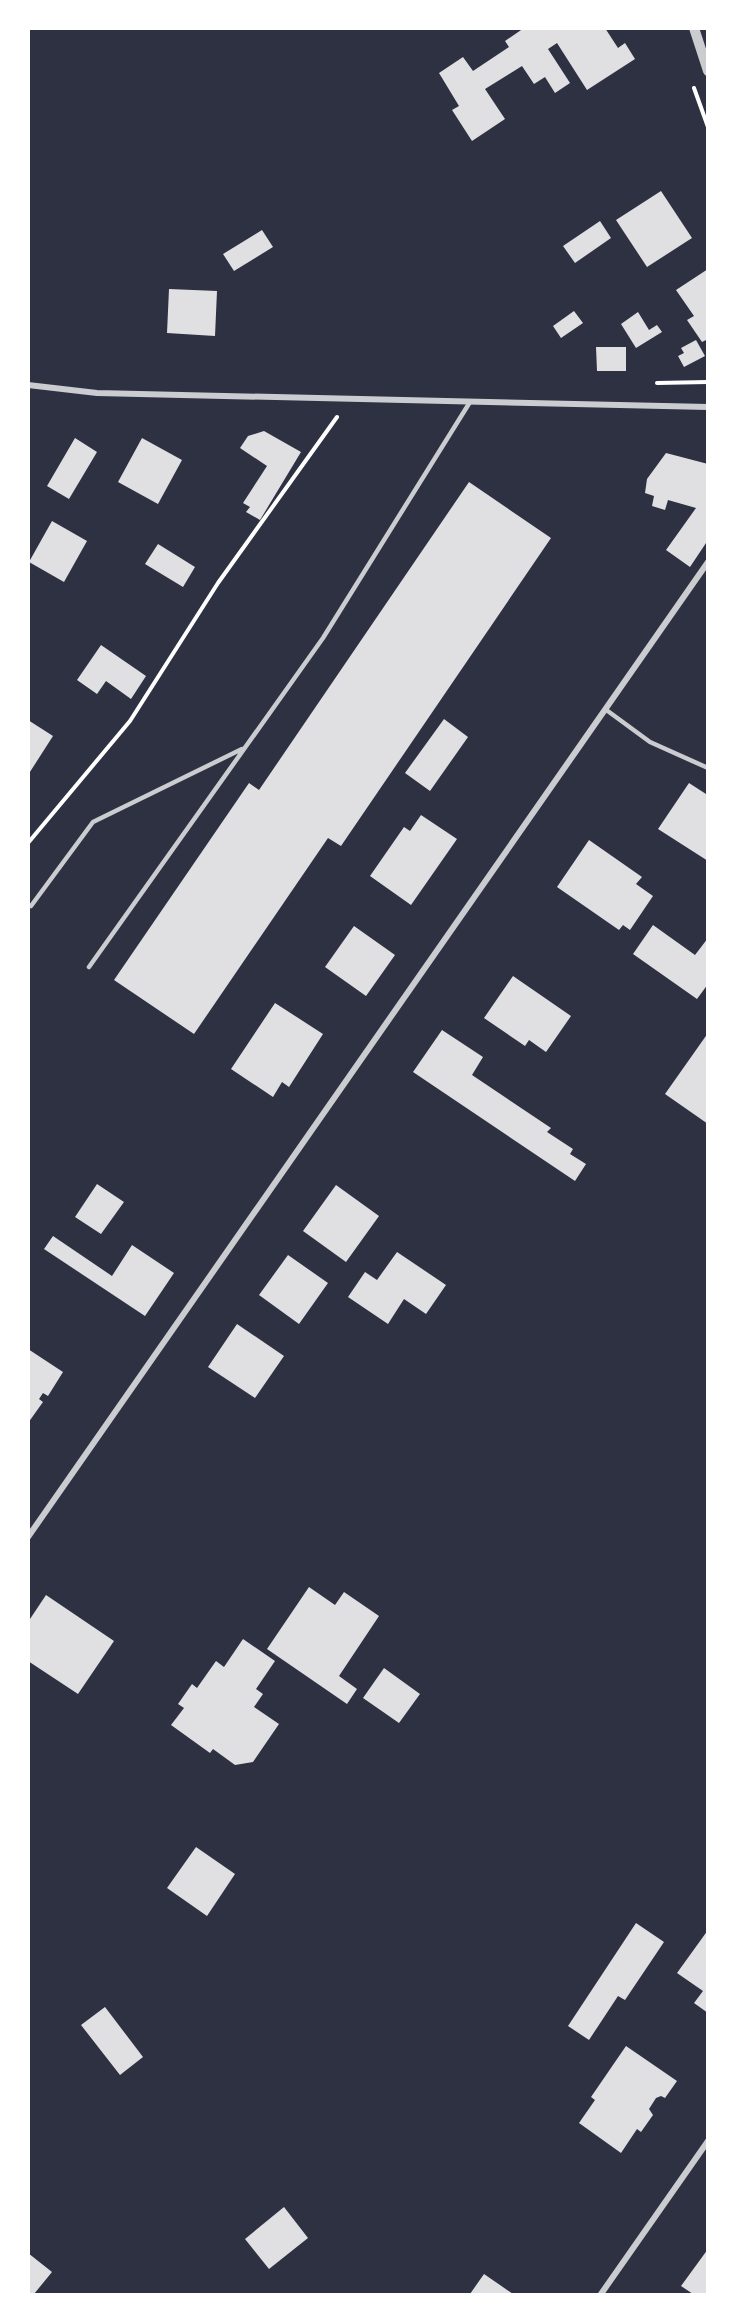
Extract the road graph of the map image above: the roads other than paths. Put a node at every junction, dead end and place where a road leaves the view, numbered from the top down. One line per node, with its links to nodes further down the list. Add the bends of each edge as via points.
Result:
1 (693, 28): 2 (street)
2 (708, 70)
3 (28, 385): 4 (street, via 97,393)
4 (470, 402): 5 (street); 8 (lane, via 322,638)
5 (708, 407)
6 (708, 562): 7 (street)
7 (605, 709): 9 (lane, via 650,742); 12 (street)
8 (245, 747): 10 (lane, via 93,822); 11 (lane)
9 (708, 768)
10 (32, 906)
11 (89, 967)
12 (28, 1537)
13 (708, 2140): 14 (street)
14 (601, 2295)

